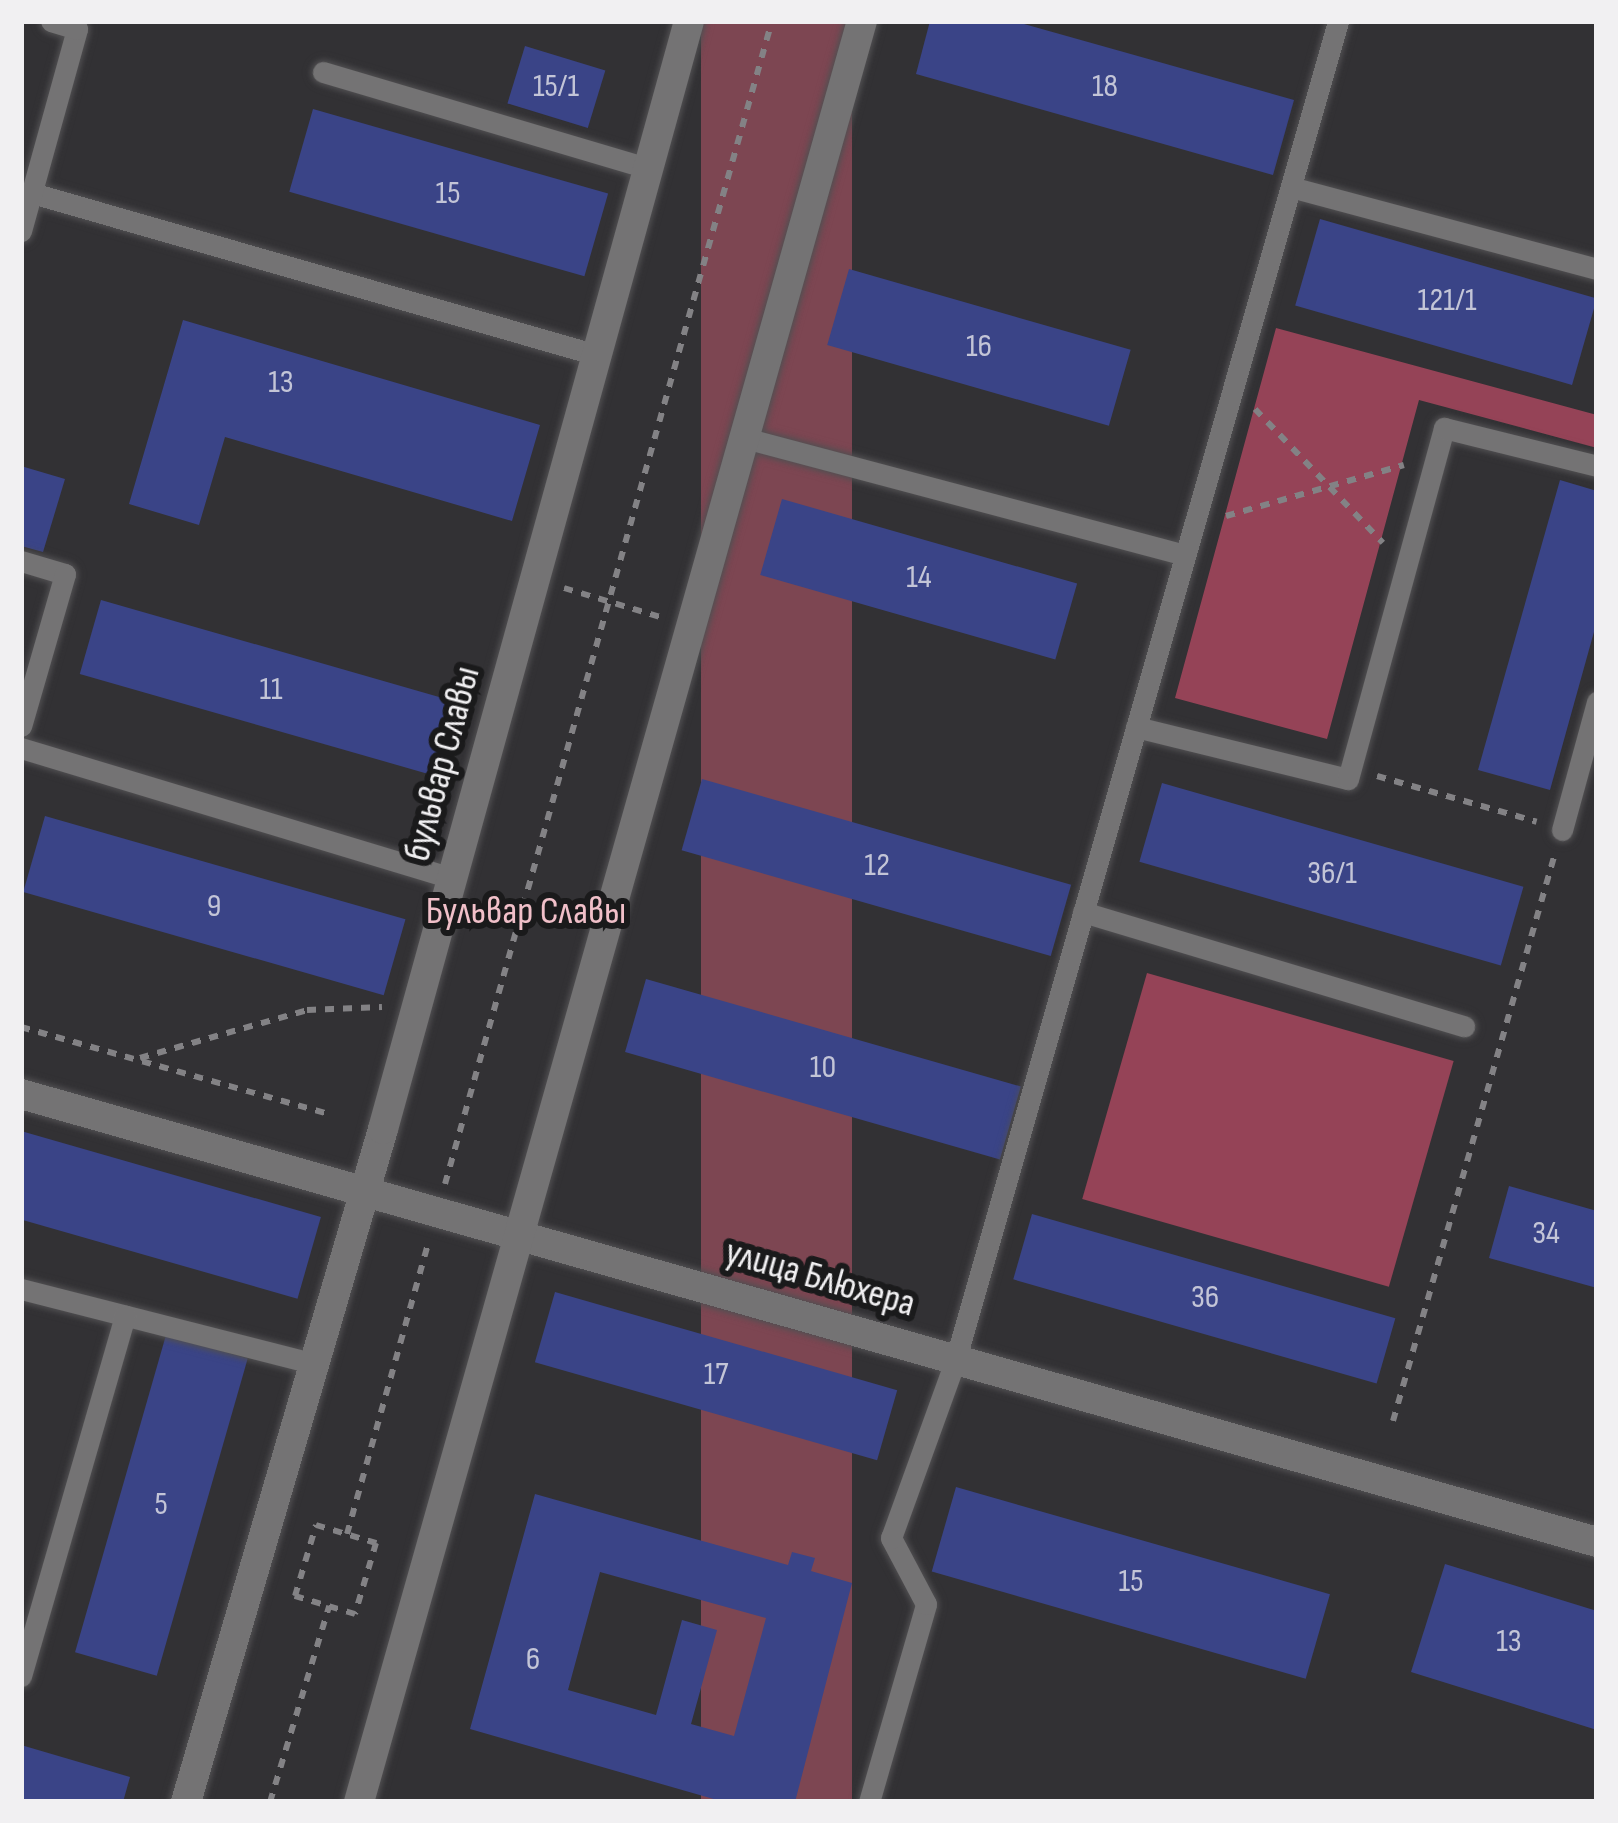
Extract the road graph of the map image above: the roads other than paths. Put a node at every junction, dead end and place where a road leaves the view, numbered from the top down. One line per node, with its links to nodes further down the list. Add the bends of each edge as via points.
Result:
1 (52, 21): 8 (lane, via 77,29)
2 (689, 21): 6 (street, бульвар Славы)
3 (862, 21): 12 (street)
4 (1338, 21): 7 (lane)
5 (323, 72): 6 (lane)
6 (648, 168): 11 (street, бульвар Славы)
7 (1291, 187): 10 (lane); 14 (lane)
8 (32, 193): 9 (lane); 11 (lane)
9 (21, 230)
10 (1597, 269)
11 (596, 355): 21 (street, бульвар Славы)
12 (745, 438): 14 (lane); 26 (street)
13 (1597, 466): 18 (lane, via 1444,428 1348,779)
14 (1185, 556): 18 (lane)
15 (21, 560): 17 (lane, via 65,574)
16 (1597, 702): 20 (lane)
17 (21, 727)
18 (1136, 728): 22 (lane)
19 (21, 748): 21 (lane)
20 (1562, 830)
21 (452, 878): 25 (street, бульвар Славы)
22 (1083, 911): 23 (lane); 29 (lane)
23 (1464, 1026)
24 (21, 1094): 25 (street, улица Блюхера)
25 (366, 1190): 26 (street, улица Блюхера); 30 (street, бульвар Славы)
26 (522, 1234): 29 (street, улица Блюхера); 34 (street)
27 (21, 1289): 28 (lane)
28 (125, 1316): 30 (lane); 32 (lane)
29 (956, 1358): 31 (street, улица Блюхера); 35 (lane, via 891,1538 926,1604)
30 (315, 1364): 33 (street, бульвар Славы)
31 (1597, 1542)
32 (21, 1676)
33 (186, 1802)
34 (359, 1802)
35 (869, 1802)

